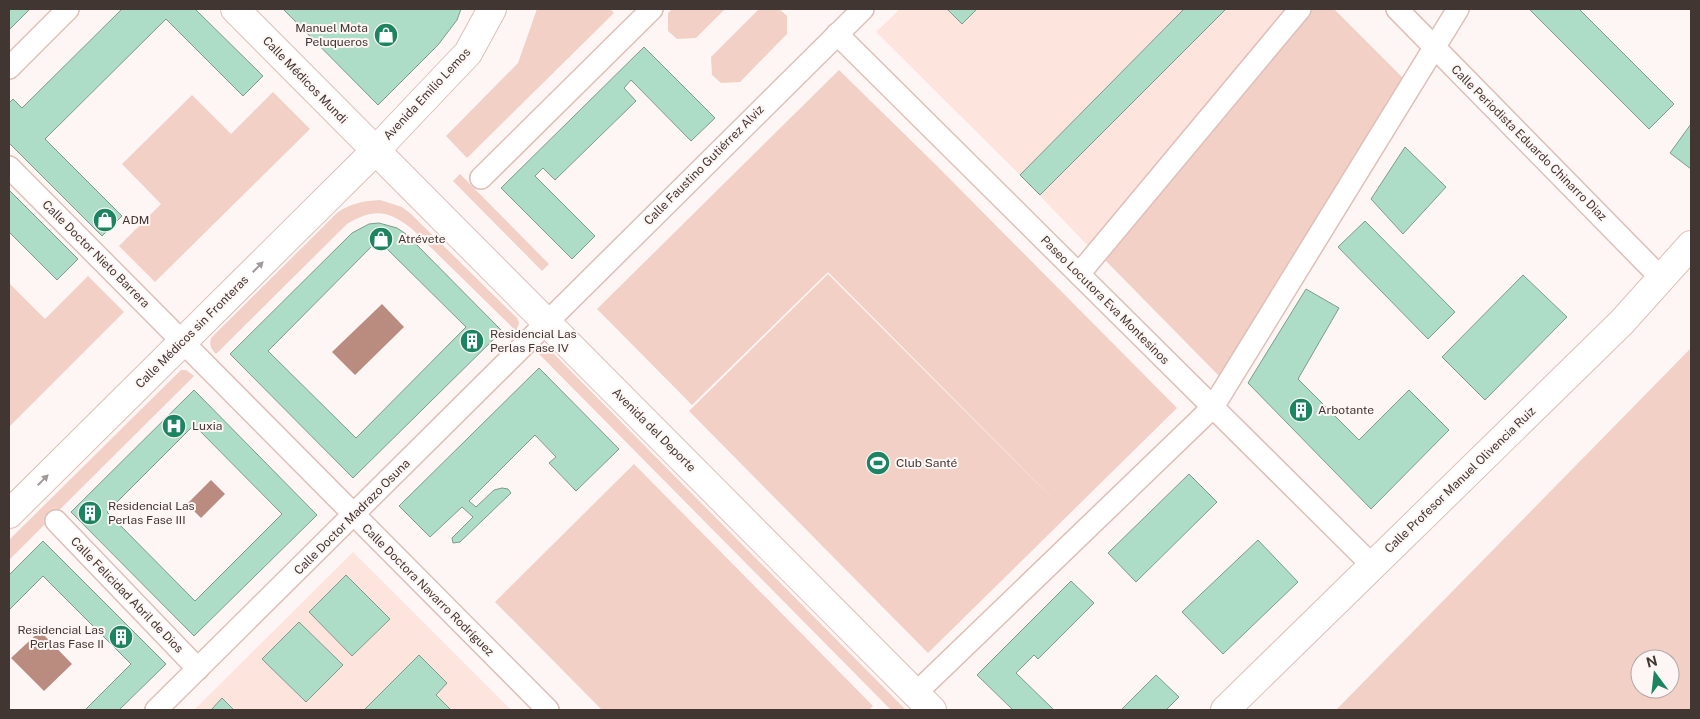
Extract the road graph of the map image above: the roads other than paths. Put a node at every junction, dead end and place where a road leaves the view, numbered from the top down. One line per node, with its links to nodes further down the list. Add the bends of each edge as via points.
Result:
1 (68, 9): 11 (street)
2 (235, 9): 12 (street, Calle Médicos Mundi)
3 (492, 9): 12 (street, Avenida Emilio Lemos, via 468,53)
4 (652, 9): 14 (street)
5 (863, 9): 9 (street, Calle Faustino Gutiérrez Alviz)
6 (1300, 9): 16 (street)
7 (1397, 9): 10 (street, Calle Periodista Eduardo Chinarro Diaz)
8 (1458, 9): 10 (street)
9 (837, 34): 16 (street, Paseo Locutora Eva Montesinos); 18 (street, Calle Faustino Gutiérrez Alviz)
10 (1434, 47): 17 (street, Calle Periodista Eduardo Chinarro Diaz); 20 (street)
11 (9, 68)
12 (375, 150): 18 (street, Avenida del Deporte); 19 (street, Calle Médicos sin Fronteras, one-way to 12)
13 (9, 167): 19 (street, Calle Doctor Nieto Barrera)
14 (481, 178)
15 (1691, 245): 17 (street, Calle Profesor Manuel Olivencia Ruiz)
16 (1079, 274): 20 (street, Paseo Locutora Eva Montesinos)
17 (1661, 278): 24 (street, Calle Profesor Manuel Olivencia Ruiz, via 1622,322)
18 (546, 322): 22 (street, Calle Doctor Madrazo Osuna); 26 (street, Avenida del Deporte)
19 (182, 342): 21 (street, Calle Médicos sin Fronteras, one-way to 19); 22 (street, Calle Doctora Navarro Rodríguez)
20 (1213, 407): 24 (street, Paseo Locutora Eva Montesinos); 26 (street)
21 (9, 514)
22 (354, 515): 25 (street, Calle Doctor Madrazo Osuna); 28 (street, Calle Doctora Navarro Rodríguez)
23 (56, 521): 25 (street, Calle Felicidad Abril de Dios)
24 (1373, 566): 29 (street, Calle Profesor Manuel Olivencia Ruiz)
25 (198, 669): 27 (street, Calle Doctor Madrazo Osuna)
26 (924, 702)
27 (156, 710)
28 (548, 710)
29 (1225, 710)

